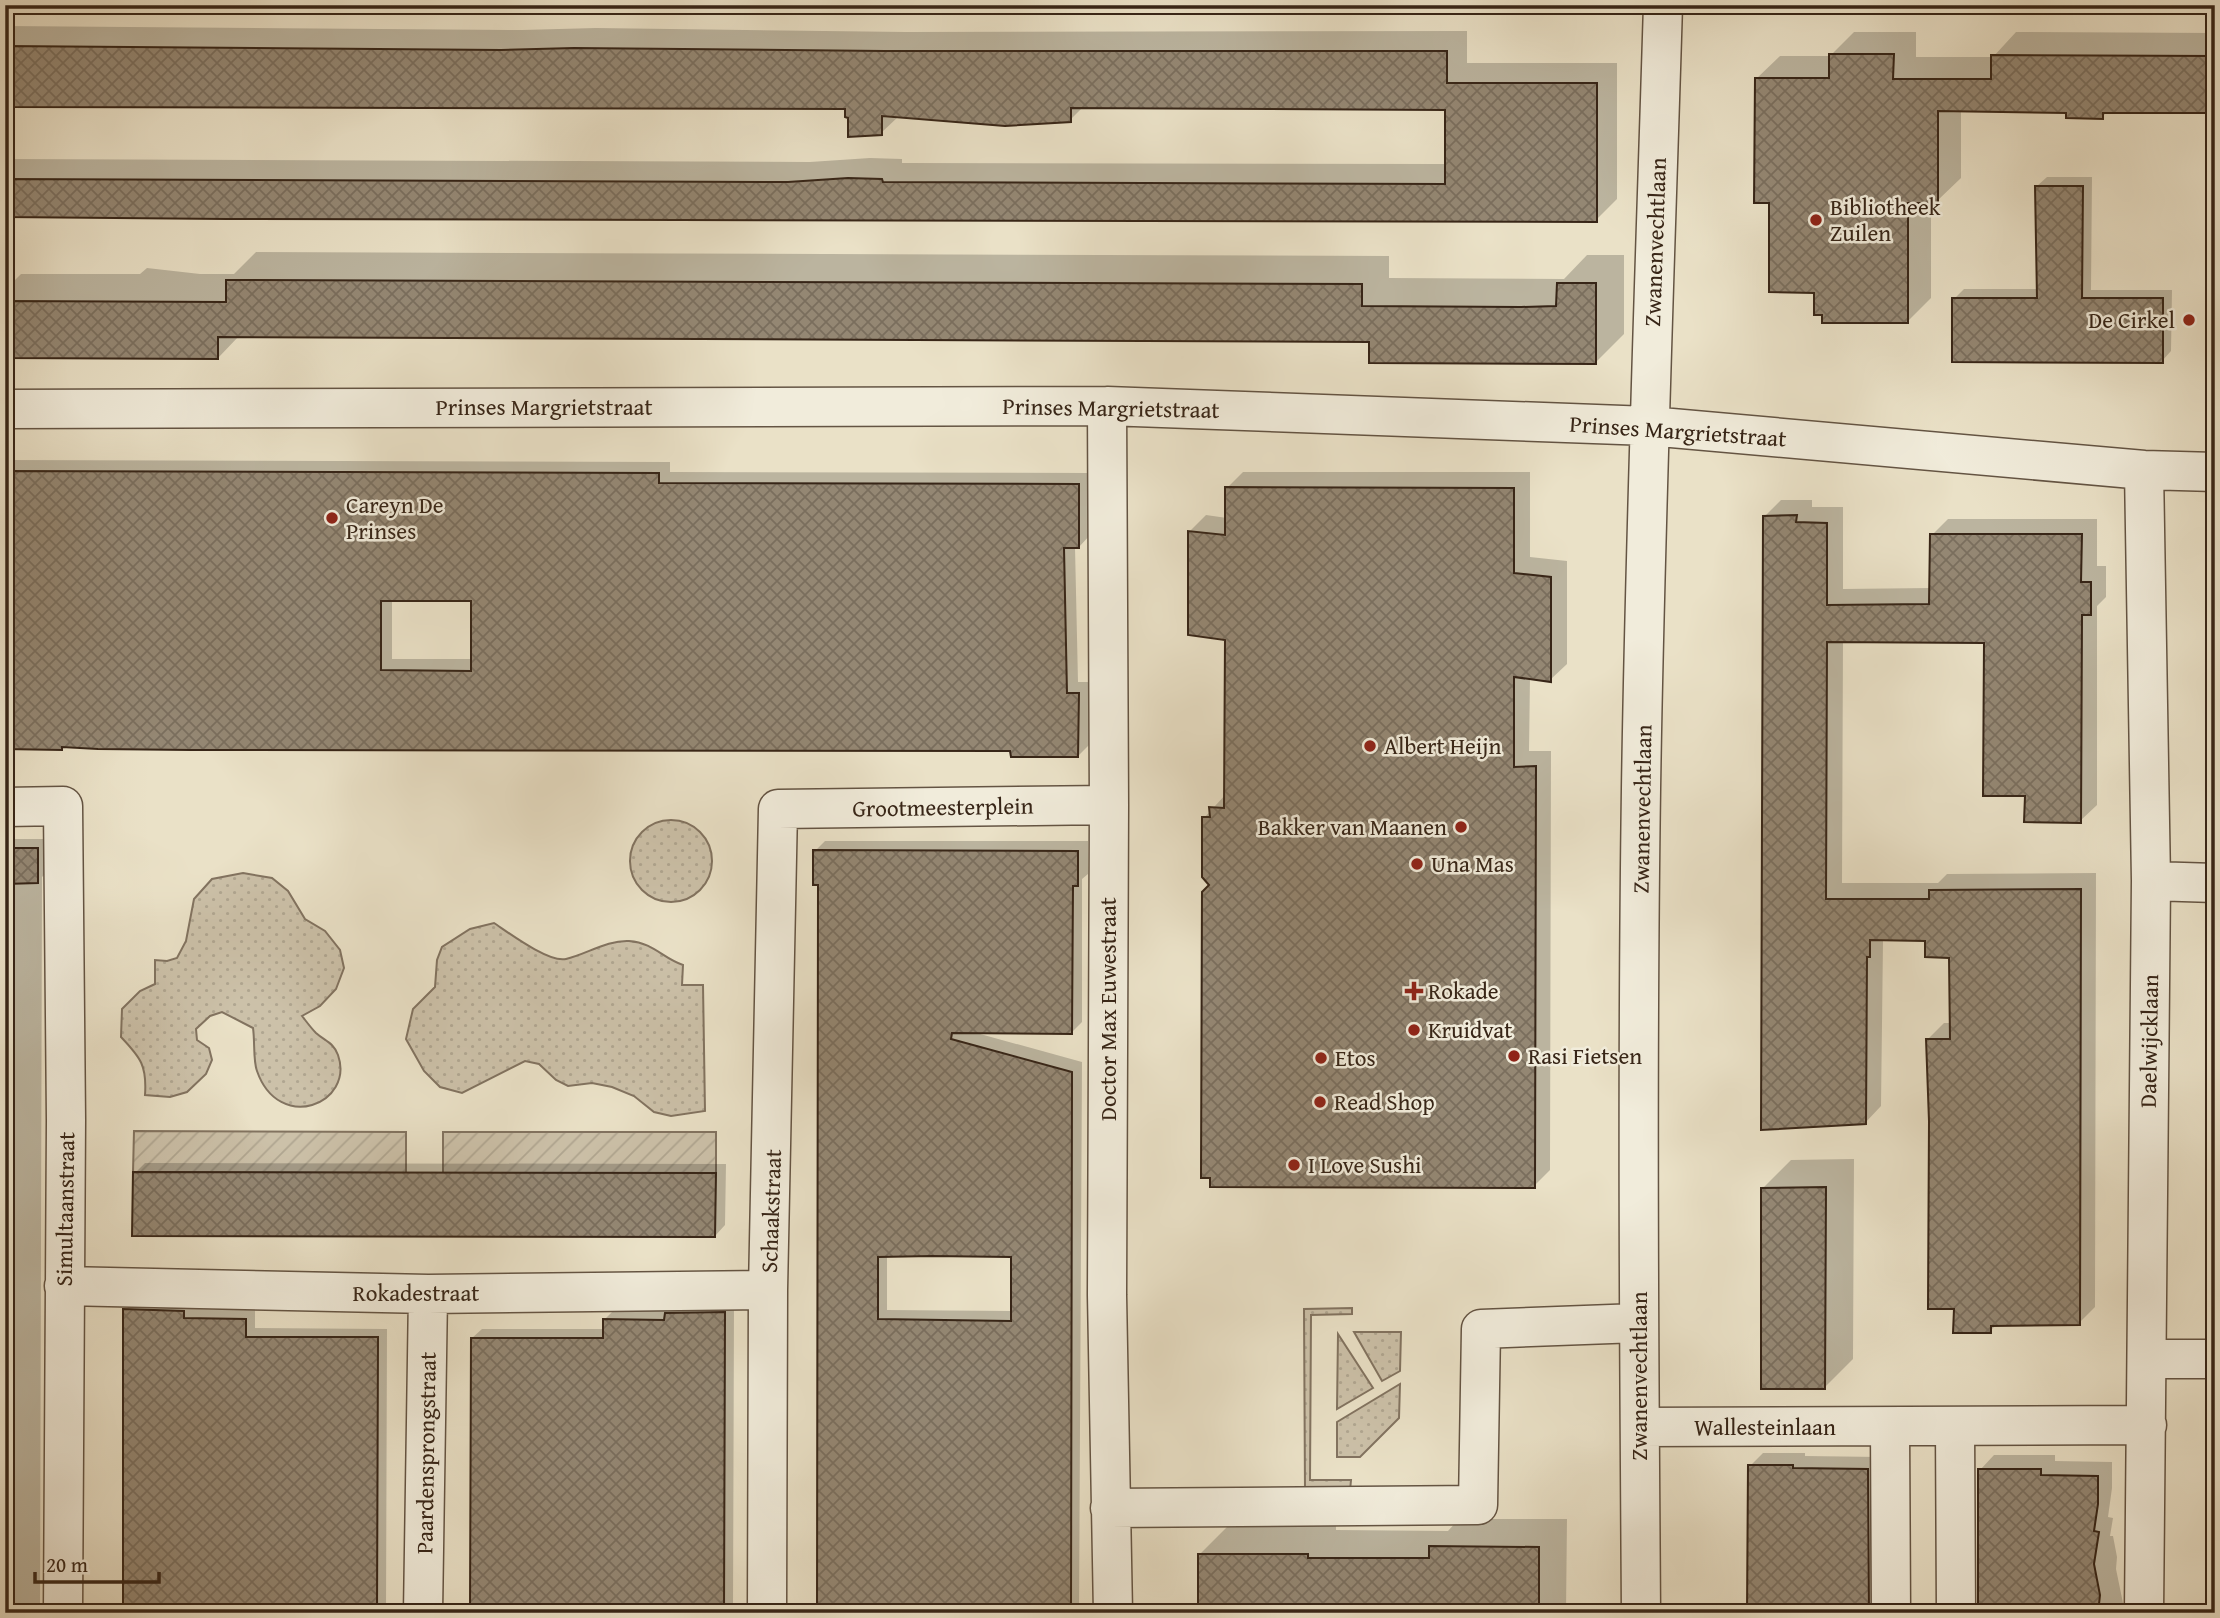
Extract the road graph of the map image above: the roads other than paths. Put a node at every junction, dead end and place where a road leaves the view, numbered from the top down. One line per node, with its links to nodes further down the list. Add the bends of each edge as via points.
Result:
1 (1663, 5): 4 (street, Zwanenvechtlaan)
2 (1107, 406): 3 (street, Prinses Margrietstraat); 4 (street, Prinses Margrietstraat); 7 (street, Doctor Max Euwestraat)
3 (5, 409)
4 (1649, 426): 5 (street, Prinses Margrietstraat); 15 (street, Zwanenvechtlaan, via 1641,791)
5 (2144, 470): 6 (street, Prinses Margrietstraat); 10 (street, Daelwijcklaan)
6 (2215, 472)
7 (1109, 805): 9 (street, Grootmeesterplein); 22 (street, Doctor Max Euwestraat)
8 (5, 807): 12 (street, Simultaanstraat, via 63,806)
9 (778, 809): 13 (street, Schaakstraat)
10 (2151, 881): 11 (street); 16 (street, Daelwijcklaan)
11 (2215, 883)
12 (64, 1286): 14 (street, Rokadestraat); 23 (street, Simultaanstraat)
13 (768, 1290): 14 (street, Rokadestraat); 25 (street, Schaakstraat)
14 (428, 1294): 24 (street, Paardensprongstraat)
15 (1638, 1323): 19 (street, Zwanenvechtlaan); 22 (street, via 1481,1329 1478,1505)
16 (2147, 1359): 17 (street); 18 (street, Daelwijcklaan)
17 (2215, 1359)
18 (2147, 1425): 21 (street, Wallesteinlaan); 30 (street, Daelwijcklaan)
19 (1640, 1427): 20 (street, Wallesteinlaan); 27 (street, Zwanenvechtlaan)
20 (1890, 1427): 21 (street, Wallesteinlaan); 28 (street)
21 (1955, 1427): 29 (street)
22 (1110, 1508): 26 (street, Doctor Max Euwestraat)
23 (63, 1613)
24 (423, 1613)
25 (767, 1613)
26 (1113, 1613)
27 (1641, 1613)
28 (1891, 1613)
29 (1956, 1613)
30 (2144, 1613)

